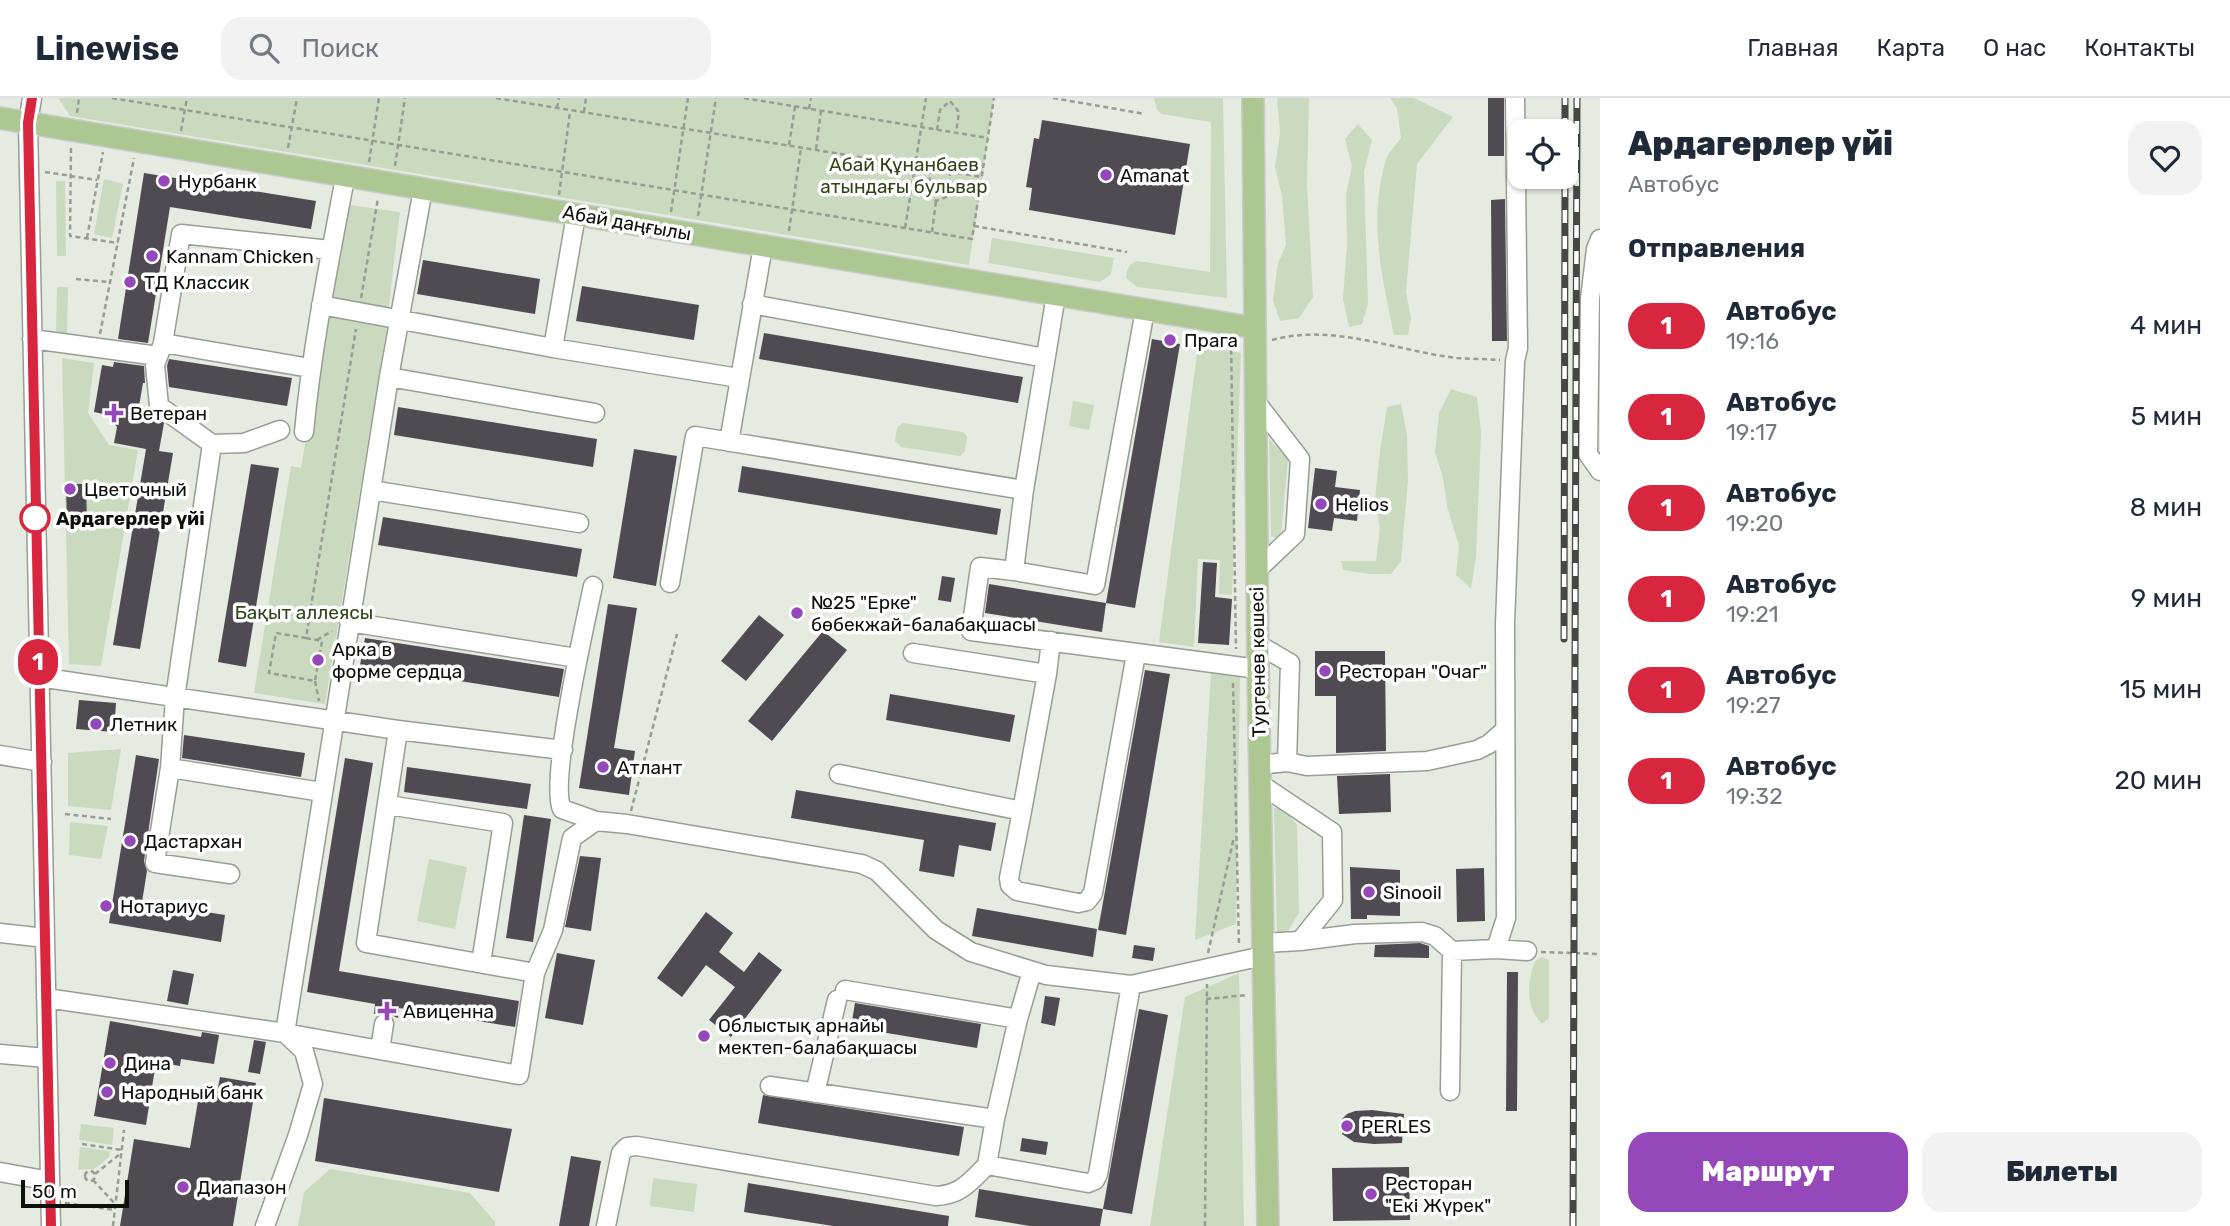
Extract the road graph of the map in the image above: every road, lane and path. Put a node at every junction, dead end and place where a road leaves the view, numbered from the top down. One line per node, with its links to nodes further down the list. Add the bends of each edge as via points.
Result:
1 (32, 98): 31 (street)
2 (79, 98): 29 (path)
3 (112, 98): 24 (path)
4 (187, 98): 24 (path)
5 (297, 98): 32 (path)
6 (379, 98): 40 (path)
7 (405, 98): 42 (path)
8 (496, 98): 22 (path)
9 (559, 98): 22 (path)
10 (586, 98): 27 (path)
11 (688, 98): 34 (path)
12 (716, 98): 36 (path)
13 (744, 98): 21 (path)
14 (811, 98): 23 (path)
15 (926, 98): 33 (path)
16 (994, 98): 39 (path)
17 (1053, 98): 28 (path)
18 (1252, 98): 88 (main road, Тургенев көшесі)
19 (1515, 98): 94 (street)
20 (950, 99): 35 (path, via 940,110); 37 (path, via 959,112)
21 (795, 107): 23 (path); 43 (path)
22 (557, 108): 25 (path)
23 (809, 109): 26 (path)
24 (185, 110): 32 (path); 38 (path)
25 (571, 110): 27 (path); 54 (path)
26 (821, 111): 33 (path); 45 (path)
27 (583, 112): 34 (path)
28 (1145, 114)
29 (76, 117)
30 (0, 118): 31 (main road, Абай даңғылы)
31 (28, 123): 58 (main road, Абай даңғылы); 89 (street)
32 (292, 127): 40 (path); 46 (path)
33 (921, 127): 35 (path); 50 (path)
34 (683, 129): 36 (path); 61 (path)
35 (937, 130): 37 (path)
36 (710, 133): 43 (path); 62 (path)
37 (956, 133): 39 (path)
38 (181, 134)
39 (988, 138): 57 (path)
40 (372, 141): 42 (path); 49 (path)
41 (71, 144): 56 (path)
42 (398, 145): 51 (path); 54 (path)
43 (789, 146): 44 (path)
44 (801, 148): 45 (path); 66 (path)
45 (815, 150): 50 (path)
46 (288, 151)
47 (103, 152): 59 (path)
48 (134, 158): 76 (path)
49 (368, 165)
50 (915, 166): 52 (path); 71 (path)
51 (394, 169)
52 (931, 169): 55 (path); 65 (path, via 928,194)
53 (45, 172): 56 (path)
54 (562, 172): 61 (path); 63 (path)
55 (951, 172): 57 (path); 65 (path, via 946,197)
56 (71, 176): 59 (path); 74 (path, via 70,236)
57 (982, 177): 70 (path)
58 (345, 178): 60 (main road, Абай даңғылы); 78 (street)
59 (97, 180): 74 (path)
60 (423, 189): 67 (main road, Абай даңғылы); 87 (street)
61 (674, 190): 62 (path); 68 (path)
62 (701, 194): 66 (path); 69 (path)
63 (559, 195)
64 (378, 198): 86 (path)
65 (936, 201): 72 (path)
66 (793, 209): 71 (path); 73 (path)
67 (576, 215): 77 (main road, Абай даңғылы); 91 (street)
68 (670, 215)
69 (697, 219)
70 (974, 226): 72 (path, via 972,239); 79 (path)
71 (905, 228): 72 (path)
72 (932, 232)
73 (789, 235)
74 (86, 238): 76 (path)
75 (1600, 239): 104 (street, via 1590,299 1588,454)
76 (118, 243): 81 (path)
77 (763, 246): 82 (main road, Абай даңғылы); 83 (street)
78 (330, 250): 84 (street); 92 (street, via 181,234)
79 (1127, 252)
80 (76, 279): 81 (path)
81 (110, 282): 90 (path)
82 (1056, 295): 85 (main road, Абай даңғылы); 93 (street)
83 (752, 304): 93 (street); 97 (street)
84 (321, 305): 86 (street); 95 (street)
85 (1145, 310): 88 (main road, Абай даңғылы); 109 (street, via 1095,585)
86 (359, 312): 87 (street); 114 (path)
87 (399, 319): 91 (street); 96 (street)
88 (1255, 336): 94 (path, via 1325,334 1457,358); 98 (main road, Тургенев көшесі)
89 (32, 339): 90 (street); 122 (street)
90 (97, 348): 92 (street)
91 (553, 348): 97 (street)
92 (160, 349): 95 (street); 103 (street, via 155,365 159,406)
93 (1045, 358): 106 (street)
94 (1515, 360): 127 (street, via 1505,624)
95 (310, 368): 101 (street)
96 (389, 377): 99 (street); 105 (street)
97 (739, 378): 102 (street)
98 (1256, 402): 108 (main road, Тургенев көшесі); 108 (street, via 1300,459 1295,534)
99 (595, 413)
100 (280, 430): 103 (street, via 244,443)
101 (303, 432)
102 (729, 442): 106 (street); 110 (street, via 695,436)
103 (212, 444): 124 (street)
104 (1598, 464)
105 (371, 490): 107 (street); 112 (street)
106 (1024, 490): 109 (street)
107 (579, 523)
108 (1257, 570): 116 (main road, Тургенев көшесі)
109 (1014, 571): 115 (street, via 980,567 971,631)
110 (670, 583)
111 (593, 586): 119 (street)
112 (349, 622): 119 (street); 125 (street)
113 (677, 634): 141 (path)
114 (306, 638): 123 (path, via 322,641); 123 (path, via 276,633 269,673)
115 (1051, 641): 118 (street); 121 (street)
116 (1257, 644): 120 (main road, Тургенев көшесі); 131 (street, via 1290,663)
117 (913, 653): 121 (street)
118 (1136, 654): 120 (street); 137 (street, via 1093,893 1087,901 1017,891 1010,885)
119 (578, 658): 128 (street)
120 (1258, 670): 134 (main road, Тургенев көшесі)
121 (1047, 674): 137 (street)
122 (39, 677): 124 (street); 130 (street)
123 (315, 681): 125 (path)
124 (175, 698): 125 (street); 132 (street)
125 (328, 720): 126 (street); 135 (street)
126 (398, 730): 128 (street); 136 (street)
127 (1506, 730): 131 (street, via 1477,750 1427,761 1307,766); 147 (street, via 1506,918)
128 (563, 750): 140 (street, via 558,801 562,809)
129 (0, 755): 130 (street)
130 (42, 762): 145 (street)
131 (1287, 762): 134 (street)
132 (170, 768): 135 (street); 143 (street, via 155,863)
133 (839, 774): 137 (street)
134 (1260, 775): 146 (street, via 1332,832 1333,900); 148 (main road, Тургенев көшесі)
135 (322, 792): 162 (street)
136 (388, 805): 152 (street, via 366,943); 152 (street, via 503,823)
137 (1021, 811)
138 (65, 814): 139 (path)
139 (111, 819)
140 (596, 821): 141 (street); 155 (street, via 572,838 553,930)
141 (627, 824): 154 (street, via 862,864 877,871 936,930 971,952)
142 (1236, 830): 153 (path, via 1209,942)
143 (230, 874)
144 (0, 933): 145 (street)
145 (45, 939): 158 (street)
146 (1300, 941): 148 (street); 149 (street, via 1422,932 1435,936)
147 (1496, 949): 149 (street); 150 (street)
148 (1263, 950): 153 (street); 157 (main road, Тургенев көшесі)
149 (1452, 951): 167 (street)
150 (1527, 951): 151 (path)
151 (1600, 954)
152 (481, 962): 155 (street)
153 (1207, 969): 156 (street); 159 (path)
154 (1032, 971): 156 (street); 160 (street)
155 (535, 973): 163 (street, via 519,1075)
156 (1131, 985): 173 (street, via 1095,1180)
157 (1264, 994): 159 (path); 185 (main road, Тургенев көшесі)
158 (46, 998): 162 (street); 165 (street)
159 (1206, 999): 184 (path)
160 (1018, 1019): 168 (street, via 841,995); 169 (street)
161 (384, 1024): 163 (street)
162 (285, 1033): 163 (street); 182 (street, via 304,1051 313,1084)
163 (380, 1050)
164 (0, 1054): 165 (street)
165 (47, 1058): 177 (street)
166 (771, 1086): 168 (street)
167 (1450, 1091)
168 (815, 1093): 169 (street)
169 (995, 1119): 173 (street)
170 (124, 1130): 172 (path)
171 (82, 1144): 172 (path)
172 (122, 1151): 175 (path); 179 (path)
173 (987, 1165): 183 (street, via 964,1189 951,1196 936,1196 627,1147 621,1153)
174 (0, 1172): 177 (street)
175 (95, 1174): 176 (path); 176 (path, via 89,1171 84,1175)
176 (93, 1180): 179 (path)
177 (50, 1181): 180 (street)
178 (65, 1203): 179 (path)
179 (115, 1208): 181 (path)
180 (51, 1226)
181 (113, 1226)
182 (265, 1226)
183 (606, 1226)
184 (1205, 1226)
185 (1268, 1226)

